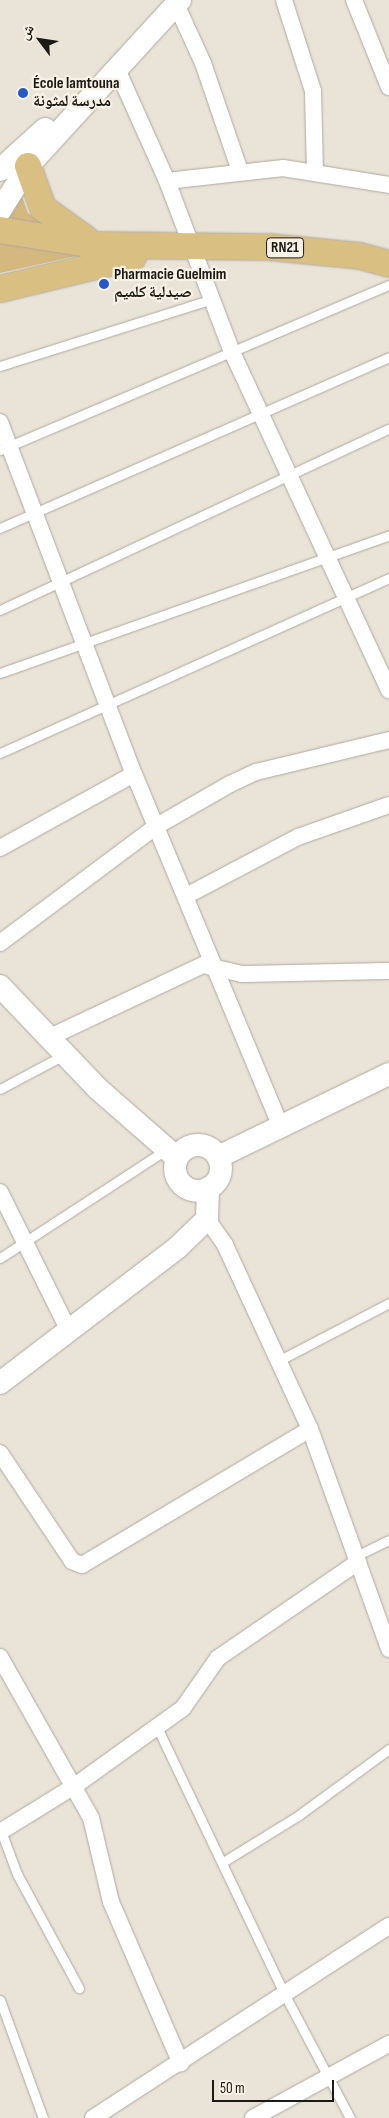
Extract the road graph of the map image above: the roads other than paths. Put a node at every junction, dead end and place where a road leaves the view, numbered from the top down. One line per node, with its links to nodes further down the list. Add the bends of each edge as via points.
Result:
1 (284, 0): 9 (street, via 313,91)
2 (354, 0): 5 (street)
3 (178, 2): 4 (street); 8 (street, via 203,62)
4 (113, 70): 6 (street); 7 (street); 10 (street)
5 (389, 87)
6 (28, 166): 12 (street); 14 (main road, via 43,208)
7 (0, 170)
8 (240, 171): 9 (street); 10 (street)
9 (315, 171): 11 (street)
10 (167, 181): 15 (street)
11 (389, 185)
12 (0, 211)
13 (0, 230): 14 (main road, RN21)
14 (96, 245): 15 (main road, RN21)
15 (186, 248): 16 (main road, RN21, via 269,247 360,256); 18 (main road, RN21, via 94,264); 19 (street)
16 (389, 264)
17 (389, 286): 20 (lane)
18 (0, 290)
19 (212, 299): 20 (street); 22 (lane)
20 (232, 352): 23 (street); 26 (lane)
21 (389, 357): 23 (lane)
22 (0, 366)
23 (261, 414): 27 (street); 28 (lane)
24 (0, 422): 26 (street)
25 (389, 429): 27 (lane)
26 (5, 448): 28 (street)
27 (289, 476): 31 (street); 33 (lane)
28 (37, 512): 29 (lane); 33 (street)
29 (0, 528)
30 (389, 535): 31 (lane)
31 (329, 559): 34 (street); 36 (lane)
32 (389, 578): 34 (lane)
33 (62, 582): 35 (lane); 36 (street)
34 (346, 597): 37 (street); 40 (lane)
35 (0, 610)
36 (85, 644): 38 (lane); 40 (street)
37 (386, 672): 39 (street)
38 (0, 674)
39 (389, 690)
40 (110, 706): 42 (lane); 43 (street)
41 (389, 740): 45 (street, via 256,772)
42 (0, 753)
43 (134, 774): 45 (street); 46 (street)
44 (389, 805): 47 (street, via 298,837)
45 (155, 826): 47 (street); 48 (street)
46 (0, 848)
47 (186, 896): 49 (street)
48 (0, 943)
49 (215, 965): 50 (street, via 242,974); 52 (street, via 197,967); 56 (street)
50 (389, 971)
51 (4, 996): 52 (street)
52 (50, 1037): 53 (street)
53 (65, 1054): 55 (lane); 57 (street, via 97,1088)
54 (389, 1074): 56 (street)
55 (0, 1089)
56 (281, 1127): 58 (street)
57 (172, 1153): 58 (street, via 198,1145); 59 (street, via 175,1172 182,1184 194,1190); 62 (lane)
58 (218, 1157): 59 (street, via 220,1171)
59 (208, 1188): 61 (street)
60 (0, 1192): 62 (street)
61 (207, 1219): 65 (street); 66 (street, via 224,1245)
62 (24, 1243): 63 (lane); 65 (street)
63 (0, 1258)
64 (389, 1303): 66 (lane)
65 (70, 1333): 67 (street)
66 (280, 1360): 68 (street)
67 (0, 1383)
68 (310, 1429): 69 (street, via 82,1566 72,1561); 71 (street)
69 (0, 1453)
70 (389, 1540): 71 (lane)
71 (357, 1559): 72 (street); 75 (street, via 218,1658 191,1700)
72 (389, 1649)
73 (0, 1657): 74 (street)
74 (5, 1675): 77 (street)
75 (156, 1725): 77 (street); 79 (lane)
76 (389, 1749): 79 (lane, via 299,1815)
77 (76, 1785): 78 (street); 85 (street, via 91,1818 120,1926)
78 (1, 1832): 81 (lane, via 17,1874)
79 (223, 1862): 82 (lane)
80 (389, 1926): 82 (street)
81 (79, 1988)
82 (286, 1996): 85 (street); 86 (lane)
83 (0, 2000): 87 (lane)
84 (389, 2044): 86 (street)
85 (181, 2064): 88 (street, via 127,2093)
86 (330, 2077): 89 (street); 90 (lane)
87 (43, 2118)
88 (93, 2118)
89 (254, 2118)
90 (350, 2118)

